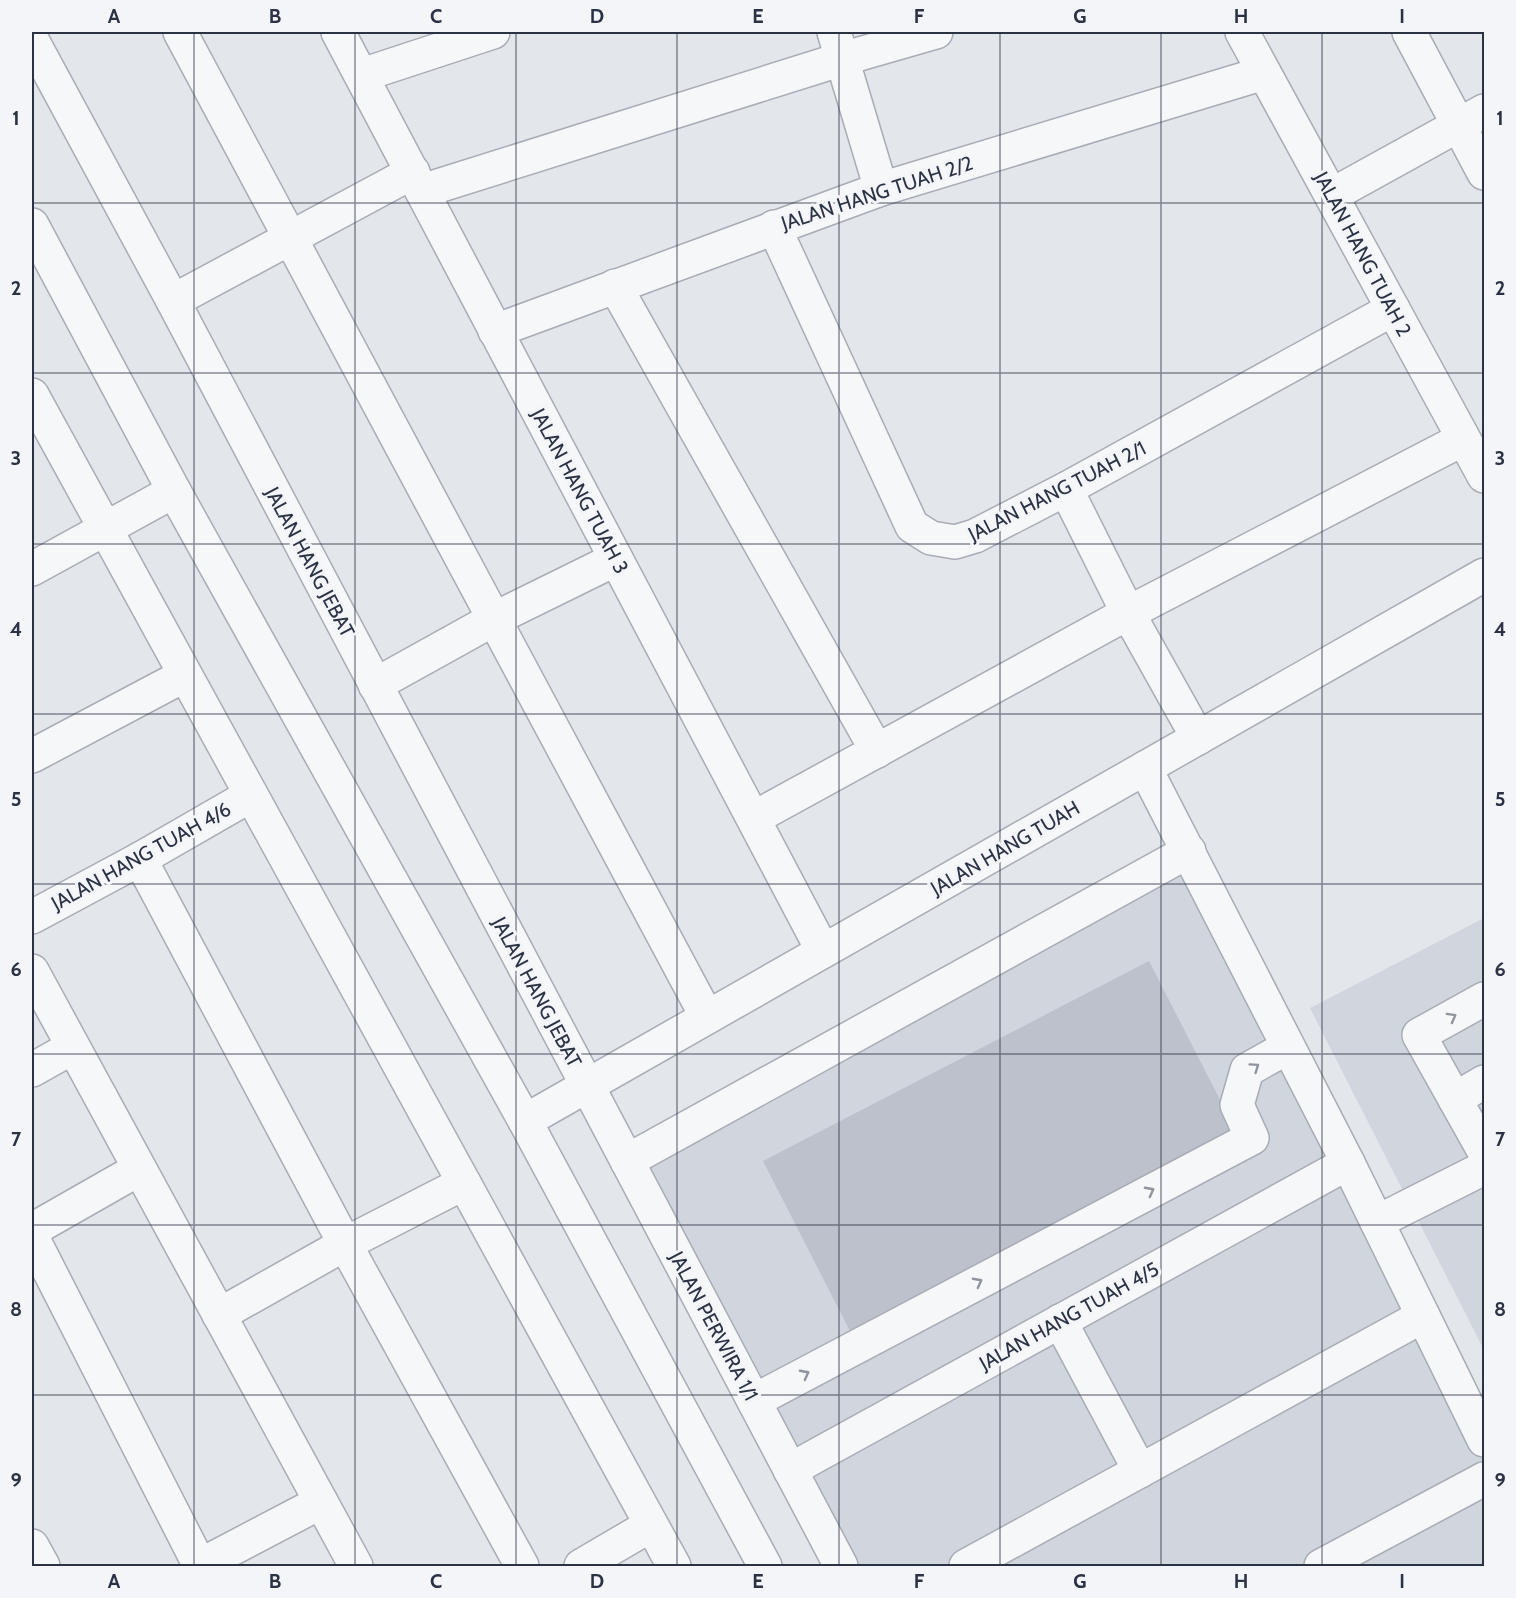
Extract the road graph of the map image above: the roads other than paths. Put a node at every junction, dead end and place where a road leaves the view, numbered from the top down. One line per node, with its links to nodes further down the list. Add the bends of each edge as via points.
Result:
1 (180, 32): 18 (street)
2 (338, 32): 10 (street, JALAN HANG TUAH 3)
3 (493, 32): 10 (street)
4 (936, 32): 8 (street)
5 (1242, 32): 9 (street, JALAN HANG TUAH 2)
6 (1409, 32): 11 (street)
7 (32, 40): 20 (street, JALAN HANG JEBAT)
8 (838, 45): 13 (street); 14 (street)
9 (1264, 73): 14 (street, JALAN HANG TUAH 2/2); 15 (street, JALAN HANG TUAH 2)
10 (362, 75): 13 (street, JALAN HANG TUAH 3)
11 (1471, 118): 12 (street); 15 (street)
12 (1485, 173)
13 (418, 182): 18 (street); 22 (street, JALAN HANG TUAH 3)
14 (881, 189): 17 (street, JALAN HANG TUAH 2/2)
15 (1332, 195): 21 (street, JALAN HANG TUAH 2)
16 (32, 225): 27 (street)
17 (774, 227): 19 (street, JALAN HANG TUAH 2/2); 26 (street, JALAN HANG TUAH 2/1, via 912,526 931,538 955,542 975,536)
18 (291, 238): 20 (street); 33 (street)
19 (615, 286): 22 (street, JALAN HANG TUAH 2/2); 37 (street)
20 (173, 301): 35 (street, JALAN HANG JEBAT)
21 (1393, 309): 24 (street, JALAN HANG TUAH 2); 26 (street, JALAN HANG TUAH 2/1)
22 (495, 331): 29 (street, JALAN HANG TUAH 3)
23 (32, 395): 28 (street)
24 (1463, 439): 25 (street, JALAN HANG TUAH 2); 32 (street)
25 (1485, 476)
26 (1066, 489): 32 (street)
27 (174, 491): 28 (street); 55 (street)
28 (105, 530): 30 (street); 34 (street)
29 (616, 559): 33 (street); 41 (street, JALAN HANG TUAH 3)
30 (32, 569)
31 (1485, 575): 36 (street, JALAN HANG TUAH)
32 (1128, 613): 36 (street); 37 (street)
33 (494, 619): 35 (street); 48 (street)
34 (185, 675): 38 (street); 40 (street)
35 (375, 685): 53 (street, JALAN HANG JEBAT)
36 (1198, 738): 39 (street, JALAN HANG TUAH)
37 (877, 751): 41 (street)
38 (32, 756)
39 (1145, 768): 42 (street); 45 (street, JALAN HANG TUAH)
40 (250, 795): 43 (street, JALAN HANG TUAH 4/6); 60 (street)
41 (754, 818): 45 (street, JALAN HANG TUAH 3)
42 (1189, 851): 50 (street); 56 (street)
43 (140, 859): 44 (street, JALAN HANG TUAH 4/6); 64 (street)
44 (32, 917)
45 (823, 951): 48 (street, JALAN HANG TUAH)
46 (32, 971): 49 (street)
47 (1485, 999): 54 (street, one-way to 47, via 1419,1035)
48 (707, 1017): 53 (street, JALAN HANG TUAH)
49 (73, 1047): 51 (street); 59 (street)
50 (1288, 1047): 57 (street); 68 (street, one-way to 50, via 1252,1138 1237,1105 1247,1070)
51 (32, 1070)
52 (1485, 1082): 54 (street)
53 (587, 1086): 55 (street, JALAN HANG TUAH); 56 (street, JALAN PERWIRA 1/1)
54 (1455, 1099): 58 (street)
55 (525, 1121): 82 (street)
56 (627, 1161): 68 (street, JALAN PERWIRA 1/1)
57 (1348, 1163): 61 (street); 67 (street, JALAN HANG TUAH 4/5)
58 (1484, 1165): 61 (street)
59 (139, 1168): 62 (street); 65 (street)
60 (464, 1183): 64 (street); 74 (street)
61 (1377, 1222): 66 (street)
62 (32, 1230)
63 (32, 1238): 77 (street)
64 (345, 1244): 65 (street); 79 (street)
65 (219, 1315): 73 (street)
66 (1423, 1316): 69 (street); 71 (street)
67 (1060, 1321): 70 (street, JALAN HANG TUAH 4/5); 71 (street)
68 (754, 1401): 70 (street, JALAN PERWIRA 1/1)
69 (1485, 1440)
70 (790, 1470): 83 (street, JALAN PERWIRA 1/1)
71 (1140, 1471): 84 (street)
72 (1485, 1479): 85 (street)
73 (321, 1502): 77 (street); 78 (street)
74 (651, 1525): 80 (street); 81 (street)
75 (32, 1546): 76 (street)
76 (43, 1566)
77 (200, 1566)
78 (356, 1566)
79 (522, 1566)
80 (581, 1566)
81 (674, 1566)
82 (765, 1566)
83 (842, 1566)
84 (966, 1566)
85 (1321, 1566)

